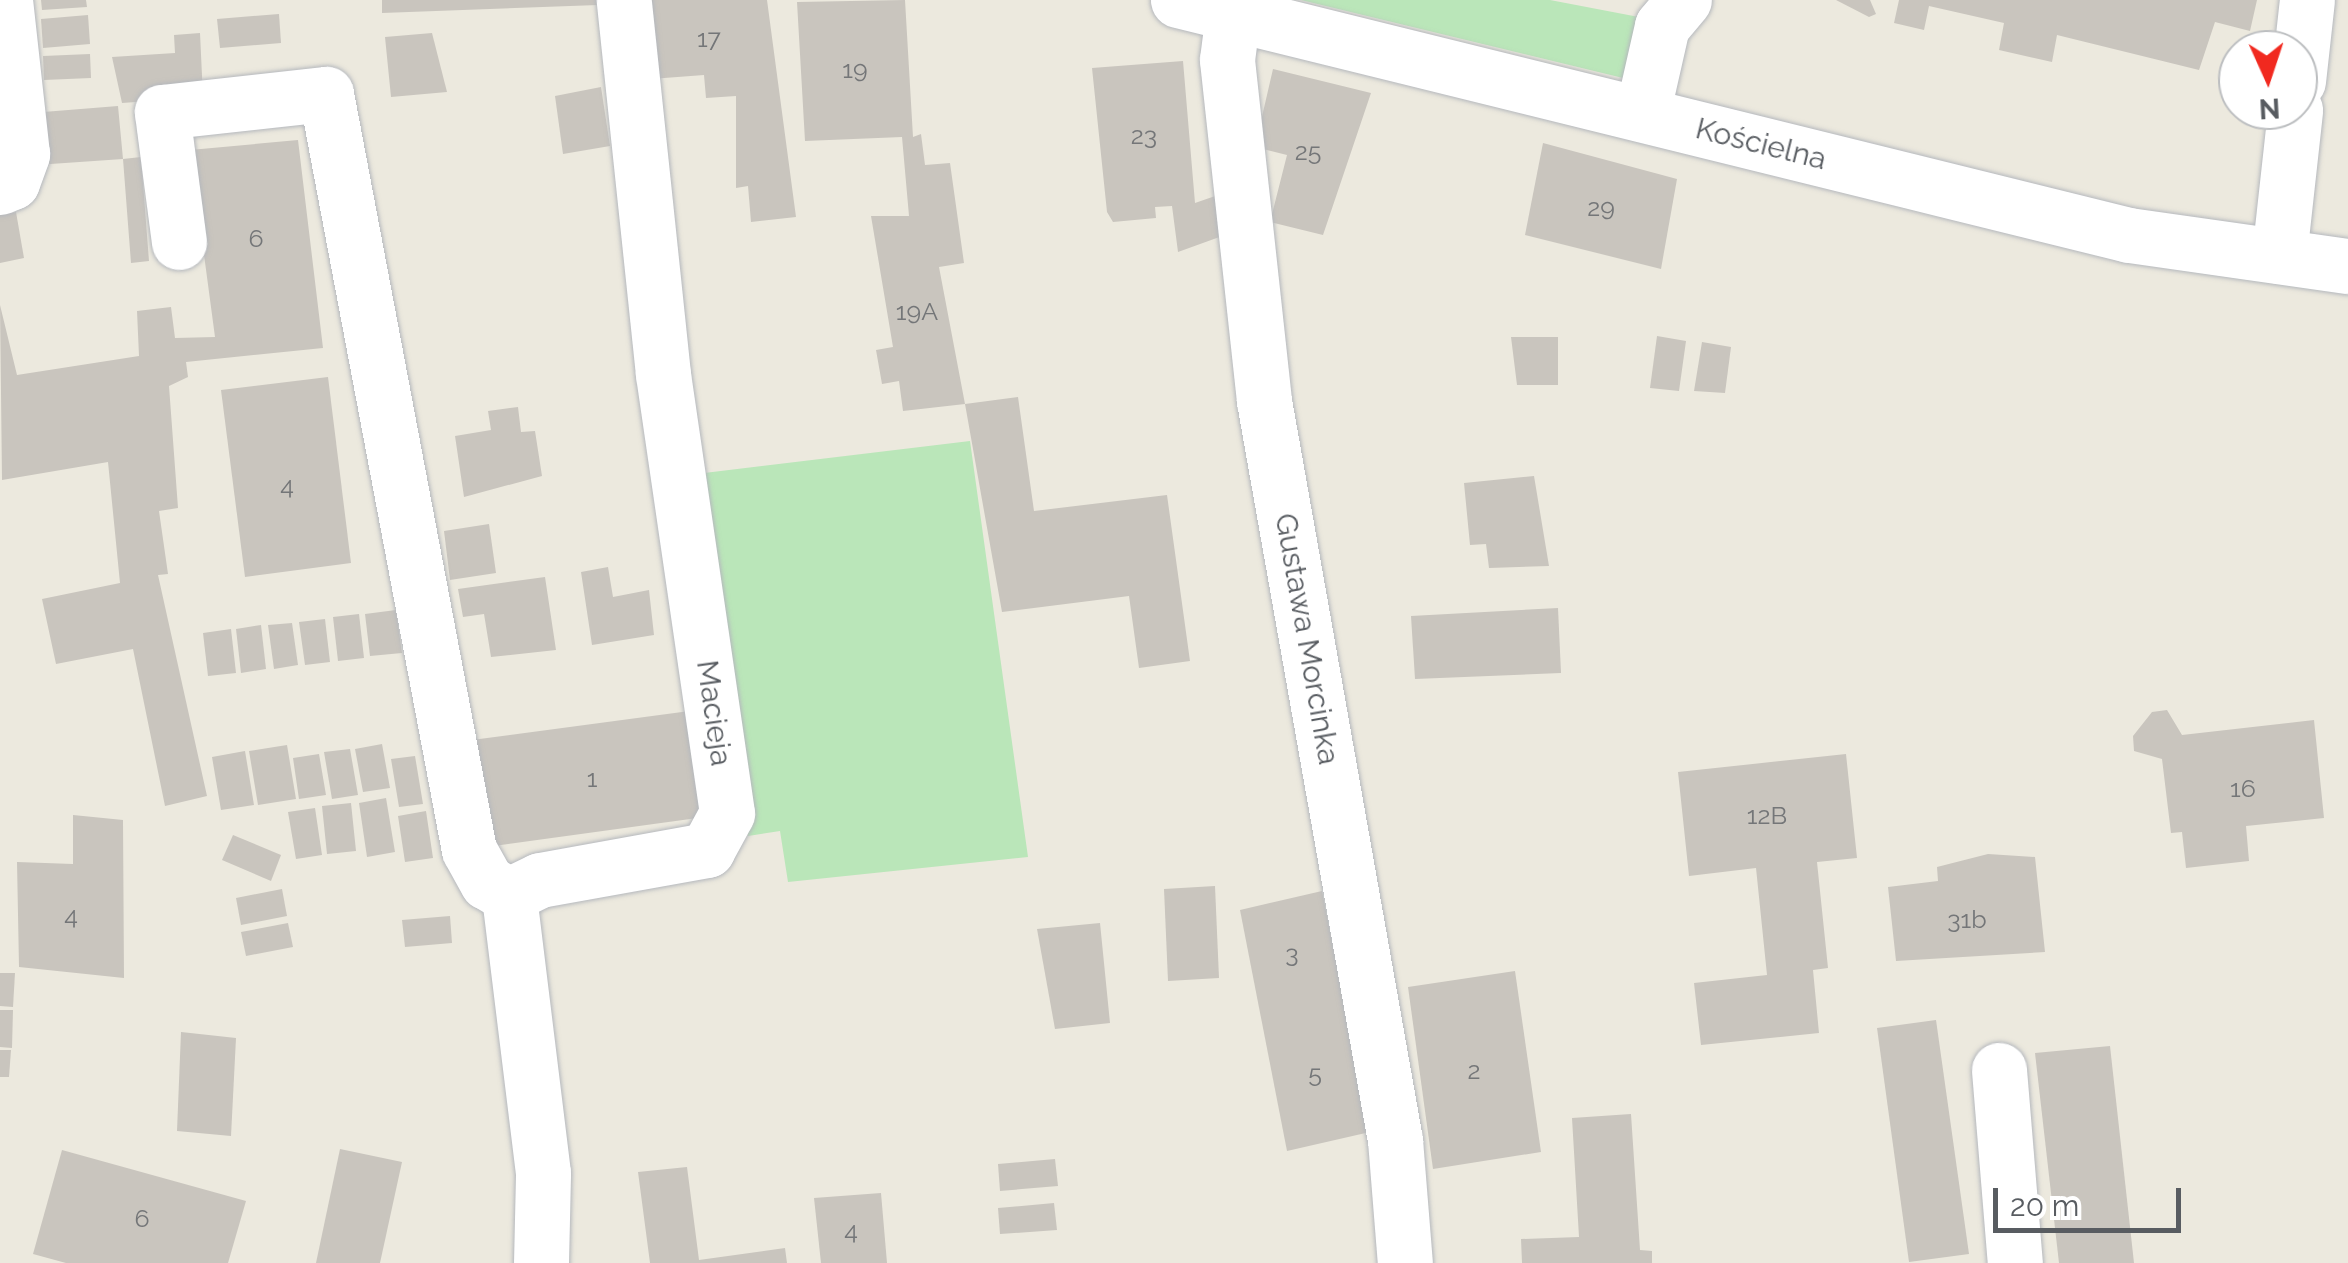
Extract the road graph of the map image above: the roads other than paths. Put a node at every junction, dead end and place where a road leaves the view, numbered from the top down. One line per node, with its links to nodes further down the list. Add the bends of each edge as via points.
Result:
1 (6, 0): 8 (street)
2 (624, 0): 15 (street, Macieja, via 664,374 728,813 706,850 540,880)
3 (1178, 0): 6 (street, Kościelna)
4 (1684, 0): 9 (street, via 1662,26)
5 (2307, 0): 7 (street)
6 (1233, 13): 9 (street, Kościelna); 18 (street, Gustawa Morcinka, via 1227,60 1264,401 1395,1140)
7 (2304, 30)
8 (6, 67): 11 (street, via 22,154 12,182)
9 (1642, 114): 13 (street, Kościelna, via 2129,235)
10 (2293, 130): 13 (street)
11 (0, 187)
12 (179, 242): 15 (street, via 162,112 326,94 468,850 487,882)
13 (2279, 256): 14 (street, Kościelna)
14 (2348, 266)
15 (508, 895): 17 (street, via 543,1173)
16 (1998, 1070): 19 (street)
17 (541, 1263)
18 (1405, 1263)
19 (2014, 1263)

